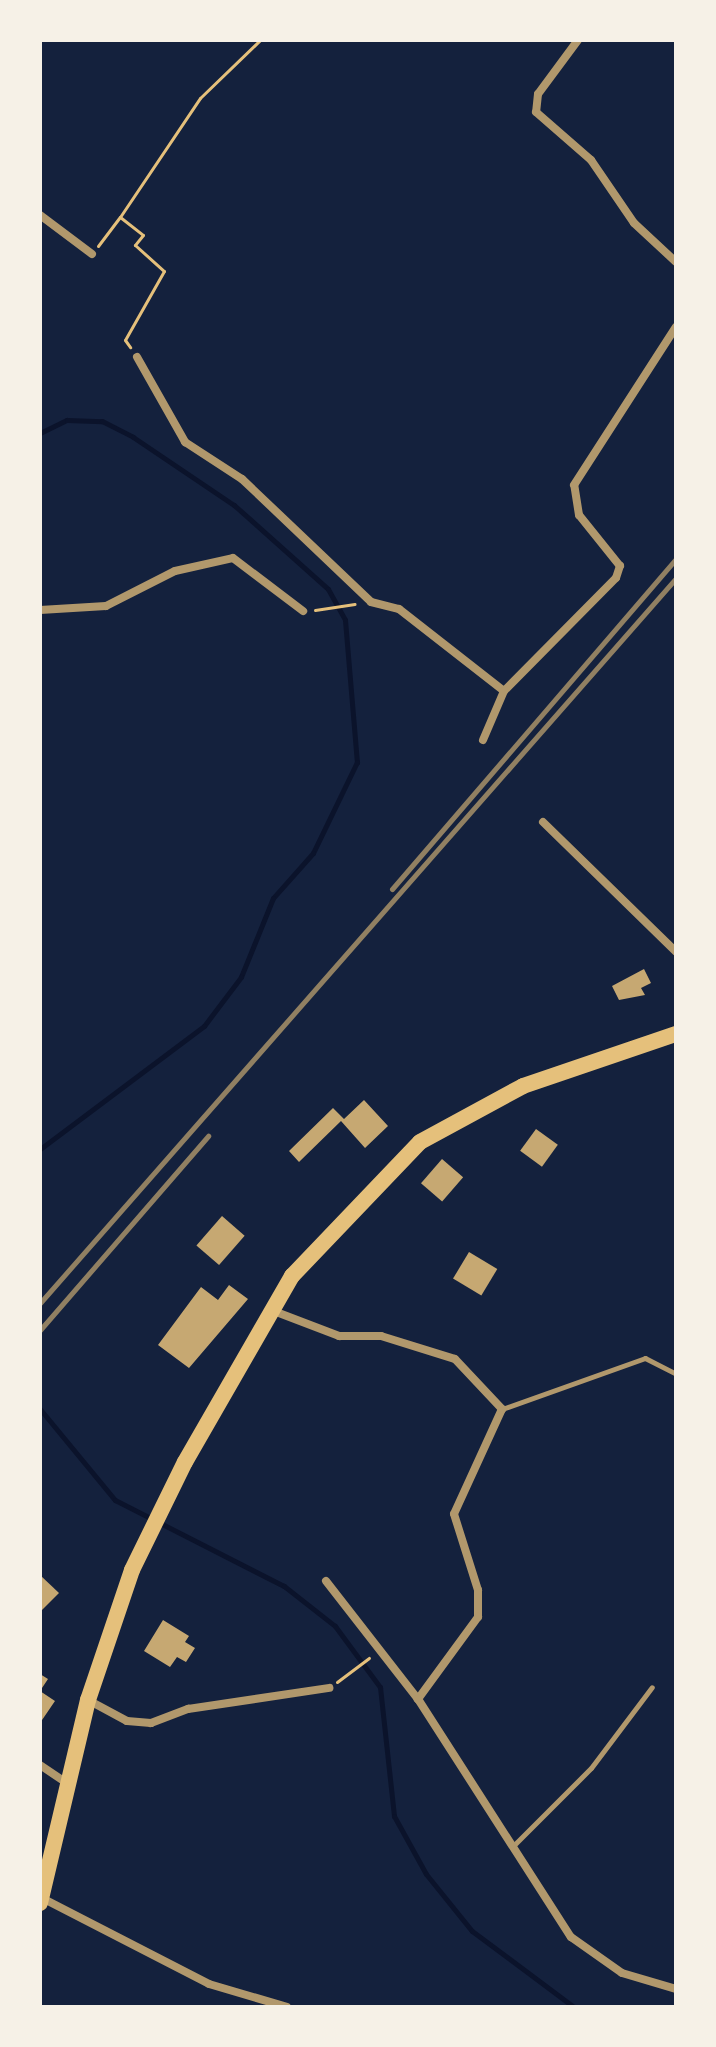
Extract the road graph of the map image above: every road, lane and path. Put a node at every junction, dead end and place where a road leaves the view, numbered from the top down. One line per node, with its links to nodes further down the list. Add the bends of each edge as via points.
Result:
1 (260, 40): 4 (path, via 200,98)
2 (578, 40): 6 (street, via 538,94 536,112 591,160 634,223)
3 (40, 215): 5 (street)
4 (120, 217): 5 (path); 8 (path, via 143,235 135,245 164,271 125,340)
5 (92, 254)
6 (676, 262)
7 (676, 327): 13 (street, via 574,485 579,515 620,566 616,578)
8 (137, 357): 13 (street, via 185,442 242,479 371,602 399,609)
9 (362, 603): 11 (path)
10 (40, 610): 12 (street, via 106,606 175,571 233,558)
11 (314, 610)
12 (303, 611)
13 (504, 691): 14 (street)
14 (483, 740)
15 (543, 822): 16 (street)
16 (674, 947)
17 (676, 1034): 18 (main road, via 523,1086 420,1142 344,1216)
18 (271, 1310): 20 (street, via 339,1336 381,1336 455,1359); 26 (main road, via 185,1462 132,1570)
19 (676, 1374): 20 (lane, via 645,1358)
20 (502, 1409): 25 (street, via 454,1514 478,1590 478,1617)
21 (326, 1581): 22 (street)
22 (382, 1649): 24 (path); 25 (street)
23 (652, 1687): 29 (lane, via 591,1768)
24 (329, 1688): 26 (street, via 188,1709 151,1723 127,1721)
25 (418, 1699): 29 (street)
26 (88, 1700): 28 (main road)
27 (40, 1765): 28 (street)
28 (68, 1784): 30 (main road)
29 (515, 1844): 31 (street, via 571,1937 622,1973)
30 (41, 1900): 32 (street, via 209,1984)
31 (676, 1989)
32 (287, 2007)

